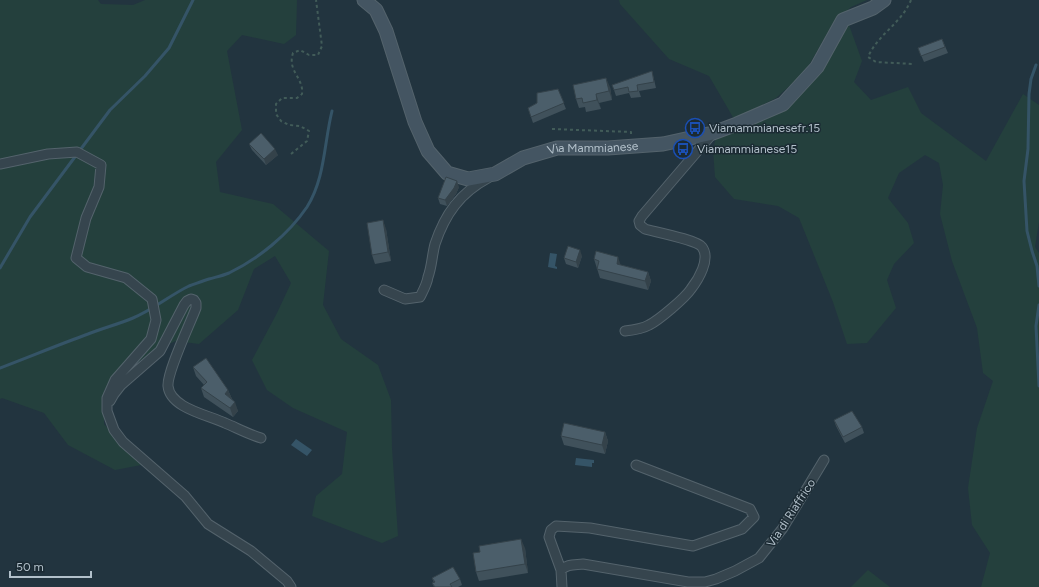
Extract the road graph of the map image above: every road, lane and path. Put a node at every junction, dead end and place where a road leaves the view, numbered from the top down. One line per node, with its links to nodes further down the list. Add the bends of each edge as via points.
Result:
1 (316, 0): 9 (path, via 322,46 318,54 309,55 300,50 293,53 291,60 303,88 302,94 298,98 282,98 276,104 276,114 281,120 288,125 300,126 309,131 307,141)
2 (364, 0): 11 (main road, Via Mammianese, via 376,10 386,31 415,122 428,151 447,173 468,179)
3 (884, 0): 7 (main road, Via Mammianese, via 873,8 843,20 817,67 782,104)
4 (912, 0): 5 (path, via 901,19 872,47 868,57 876,62)
5 (913, 64)
6 (552, 129): 8 (path, via 631,132)
7 (713, 133): 8 (main road, Via Mammianese, via 664,144); 13 (street, via 639,221 640,226 645,229 694,242 702,247 705,261 690,290 666,313 637,330)
8 (635, 146): 11 (main road, Via Mammianese, via 557,148 523,158)
9 (291, 154)
10 (0, 164): 14 (street, via 48,154 77,152 101,165 99,187 86,218 76,258 87,267 126,278 152,299 156,320 151,339 115,380 108,398)
11 (494, 174): 12 (street, via 473,186 458,200 443,224 420,297 405,299)
12 (384, 290)
13 (626, 331)
14 (108, 411): 15 (street, via 109,403 121,385 160,351 184,305 191,299 196,303 196,308 169,378 169,392 186,407); 19 (street, via 114,430 122,442 185,496 208,524 251,551)
15 (261, 438)
16 (824, 460): 18 (street, Via di Riaffrico, via 766,551 759,558 716,579 699,582 676,580 583,564 565,566)
17 (636, 465): 18 (street, via 750,509 754,517 742,529 693,546 590,528 556,526 549,536)
18 (561, 570): 20 (street)
19 (291, 587)
20 (562, 587)

